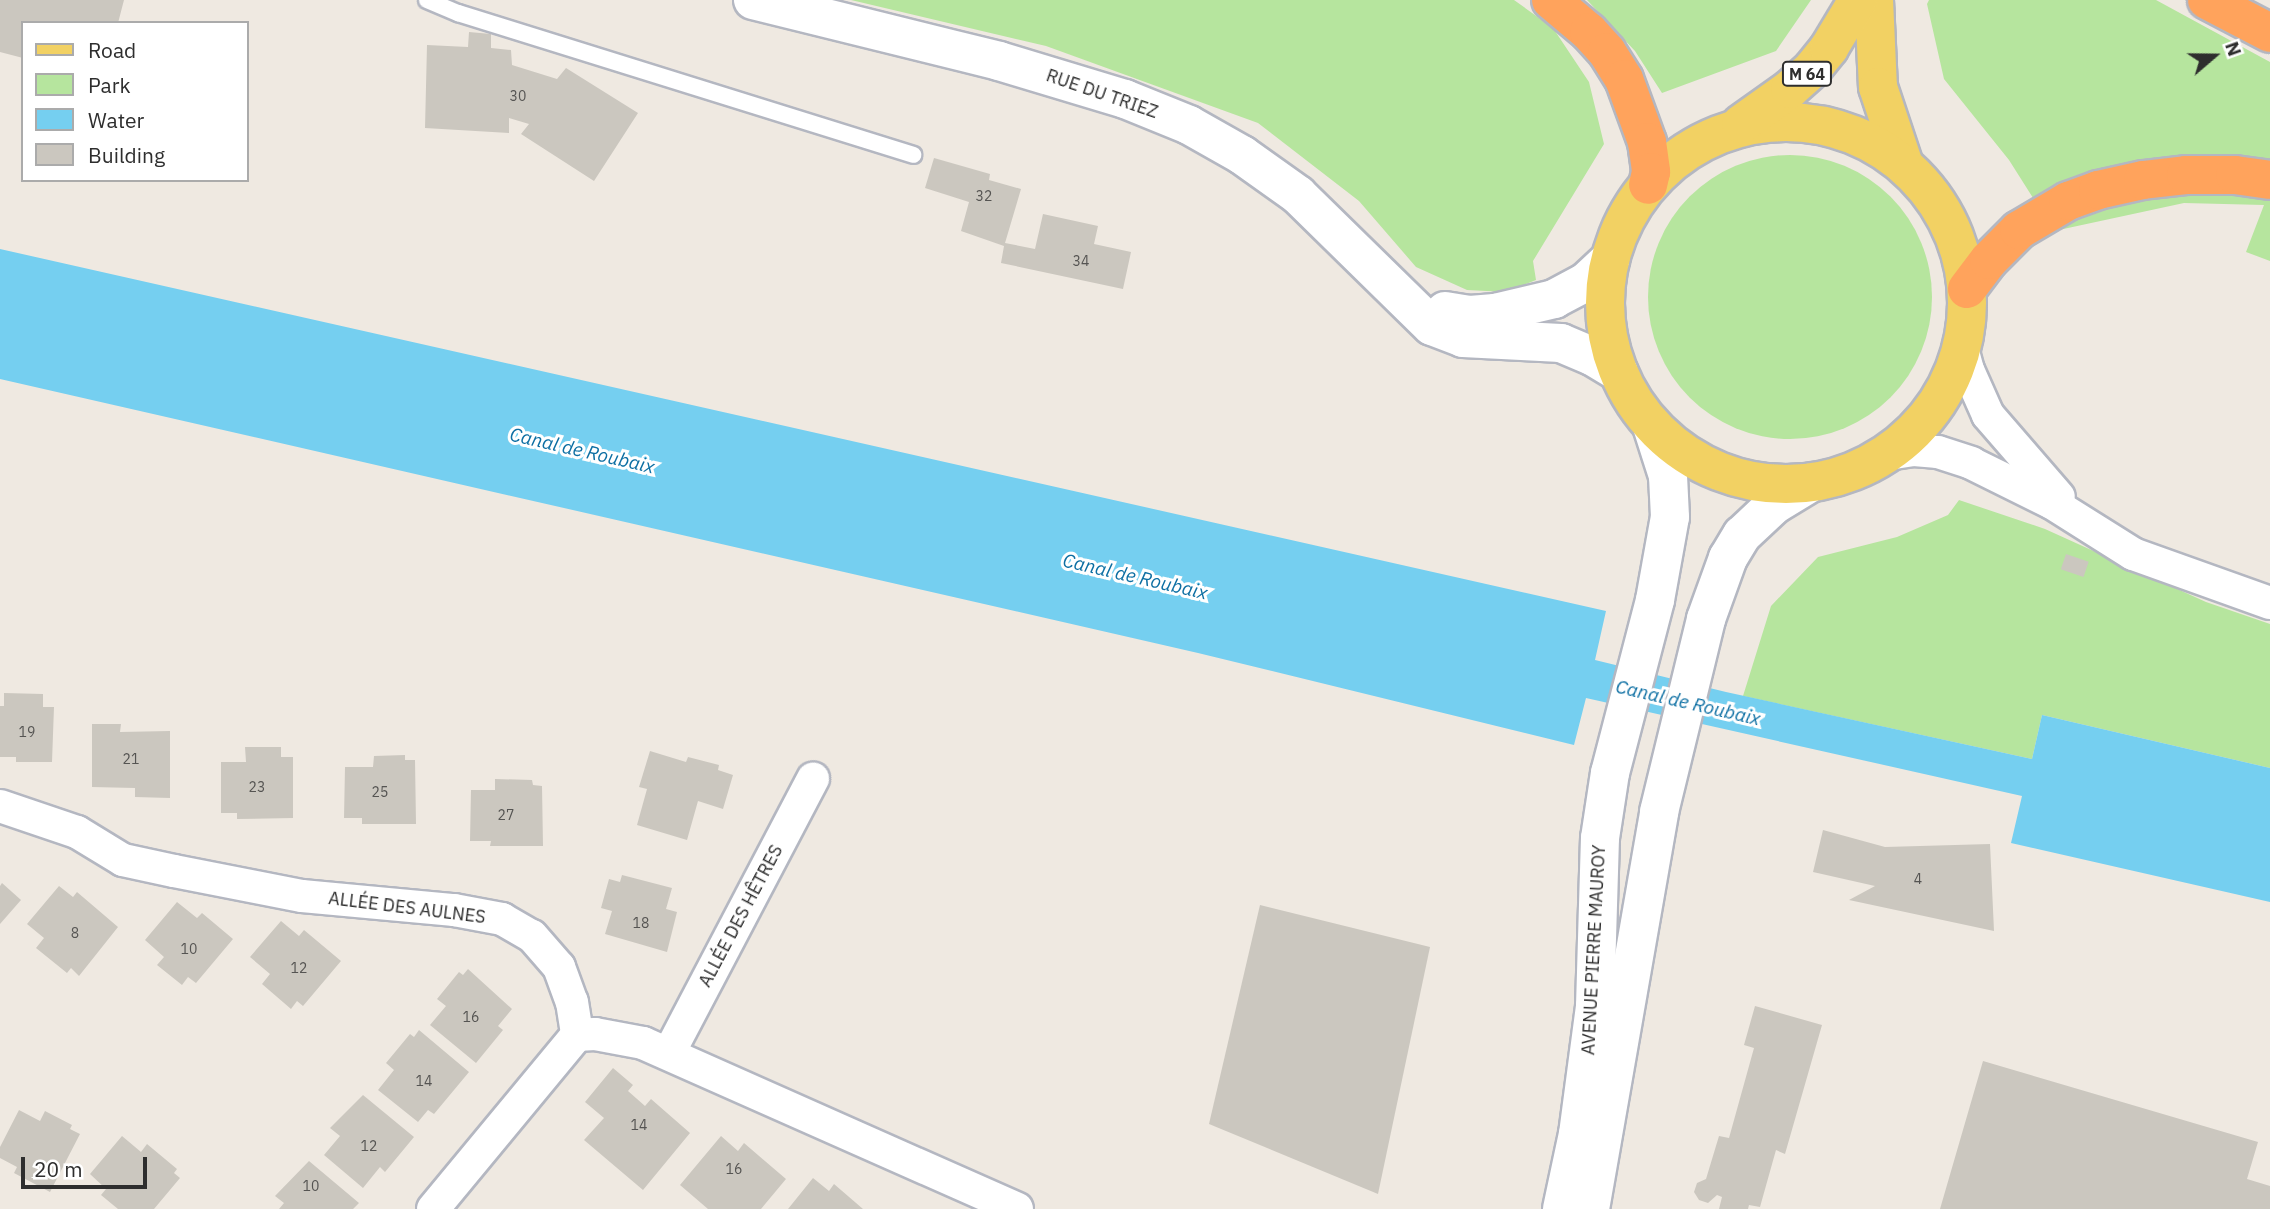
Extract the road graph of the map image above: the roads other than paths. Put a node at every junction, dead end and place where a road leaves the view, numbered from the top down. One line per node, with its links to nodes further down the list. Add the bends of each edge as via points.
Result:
1 (427, 0): 9 (lane)
2 (753, 0): 15 (main road, RUE DU TRIEZ, via 999,61 1189,125 1289,188)
3 (1551, 0): 12 (highway, via 1589,32 1624,79 1647,142)
4 (1858, 0): 8 (main road, M 64, via 1813,68)
5 (1874, 0): 10 (main road, via 1878,87)
6 (2207, 0): 7 (highway)
7 (2270, 33)
8 (1735, 128): 10 (main road, via 1786,121 1824,126 1861,138); 12 (main road, via 1679,156)
9 (913, 155)
10 (1904, 165): 14 (main road, via 1949,225 1963,261)
11 (2270, 180): 14 (highway, via 2186,175 2088,193 2020,230)
12 (1648, 185): 13 (main road, via 1625,220)
13 (1610, 260): 15 (main road, RUE DU TRIEZ, via 1570,292 1523,309 1470,315 1444,311); 17 (main road, via 1606,328)
14 (1967, 289): 16 (main road)
15 (1398, 292): 17 (main road, RUE DU TRIEZ, via 1432,326 1446,333 1463,338 1561,343)
16 (1962, 348): 19 (main road, via 1934,408 1909,438); 21 (street, via 1993,423)
17 (1619, 372): 18 (main road)
18 (1652, 426): 20 (main road, via 1685,454 1724,474 1767,484); 29 (main road, AVENUE PIERRE MAUROY, via 1665,460 1671,509 1655,600 1611,773 1600,838 1595,1006 1578,1134)
19 (1888, 454): 20 (main road, via 1837,478); 21 (street, via 1938,452 1971,463 2052,503)
20 (1810, 483): 30 (main road, AVENUE PIERRE MAUROY, via 1774,505 1742,535 1728,558 1706,619 1640,909)
21 (2095, 532): 22 (street, via 2133,554)
22 (2270, 603)
23 (813, 779): 26 (street, ALLÉE DES HÊTRES)
24 (0, 806): 25 (street, ALLÉE DES AULNES, via 77,832 123,860 161,869 302,896 502,919 532,936 559,967)
25 (578, 1035): 26 (street, via 613,1037); 27 (street)
26 (669, 1053): 28 (street)
27 (433, 1209)
28 (1017, 1209)
29 (1562, 1209)
30 (1590, 1209)

